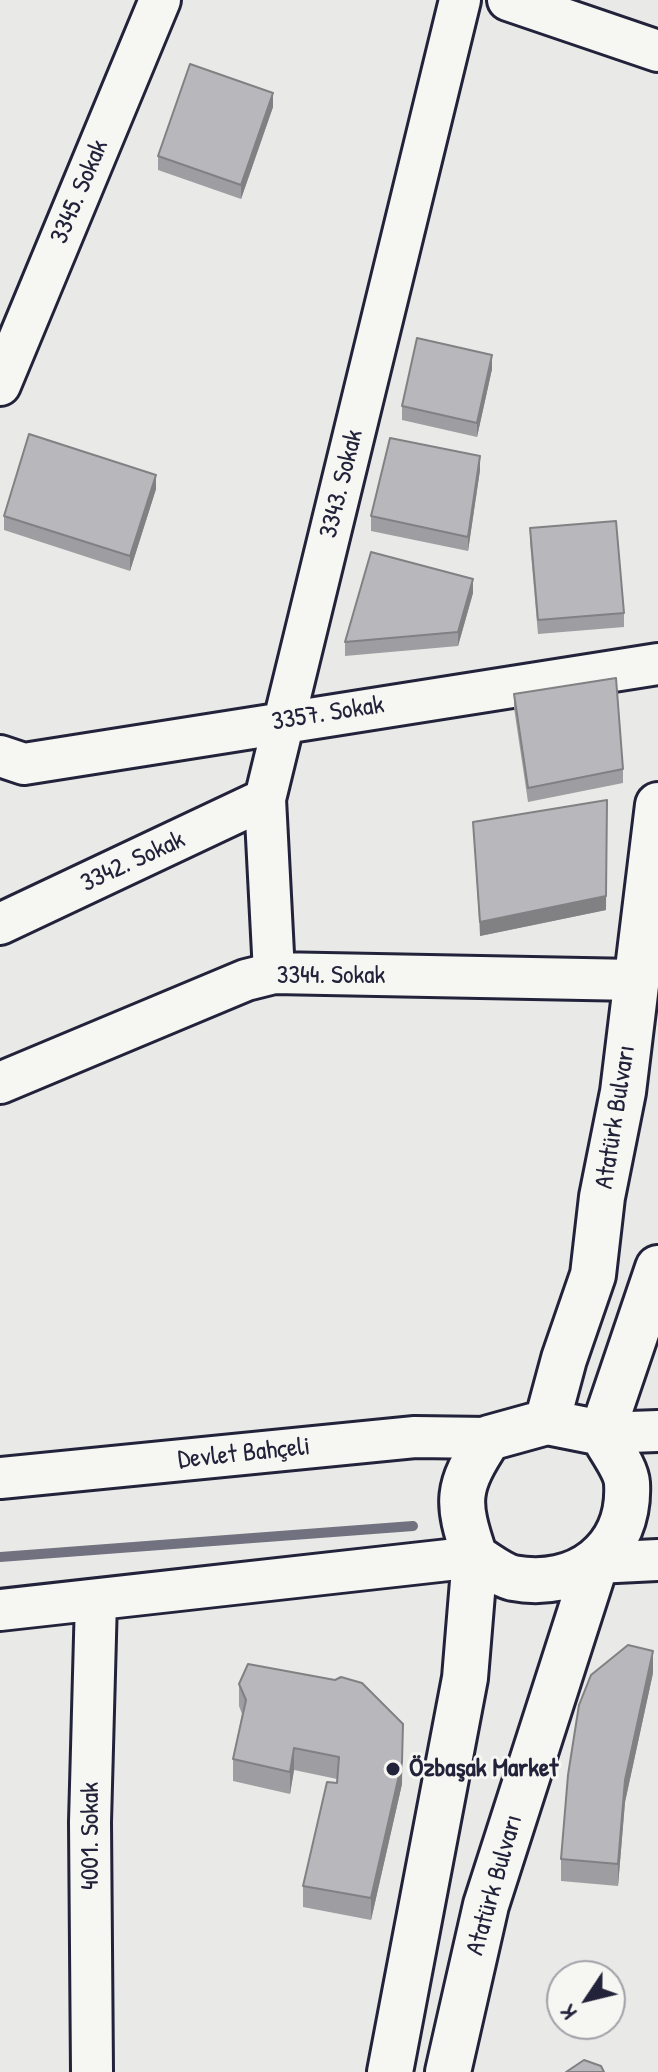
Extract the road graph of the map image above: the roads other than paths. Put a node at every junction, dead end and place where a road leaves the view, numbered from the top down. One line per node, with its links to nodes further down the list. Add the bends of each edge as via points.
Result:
1 (160, 0): 5 (street, 3345. Sokak)
2 (460, 0): 7 (street, 3343. Sokak)
3 (508, 0): 4 (street)
4 (658, 51)
5 (0, 385)
6 (658, 664): 7 (street, 3357. Sokak)
7 (284, 721): 8 (street, 3357. Sokak, via 24,764); 9 (street, 3343. Sokak)
8 (0, 756)
9 (265, 799): 11 (street, 3342. Sokak); 12 (street, 3343. Sokak)
10 (658, 805): 13 (main road, Atatürk Bulvarı)
11 (0, 924)
12 (274, 973): 13 (street, 3344. Sokak); 14 (street, 3344. Sokak)
13 (635, 980): 16 (main road, Atatürk Bulvarı, via 593,1275)
14 (0, 1083)
15 (658, 1268): 18 (main road)
16 (547, 1422): 18 (main road); 19 (main road)
17 (658, 1431): 18 (street)
18 (602, 1433): 23 (main road, via 628,1481 622,1529)
19 (489, 1438): 20 (street, Devlet Bahçeli, via 415,1437); 21 (main road, via 467,1472 460,1512)
20 (0, 1478)
21 (475, 1557): 23 (main road, via 511,1578 563,1578); 24 (street); 27 (main road, via 465,1678)
22 (658, 1560): 23 (street)
23 (596, 1563): 28 (main road, Atatürk Bulvarı, via 486,1905)
24 (96, 1600): 25 (street); 26 (street, 4001. Sokak, via 90,1822)
25 (0, 1610)
26 (92, 2072)
27 (390, 2072)
28 (448, 2072)

